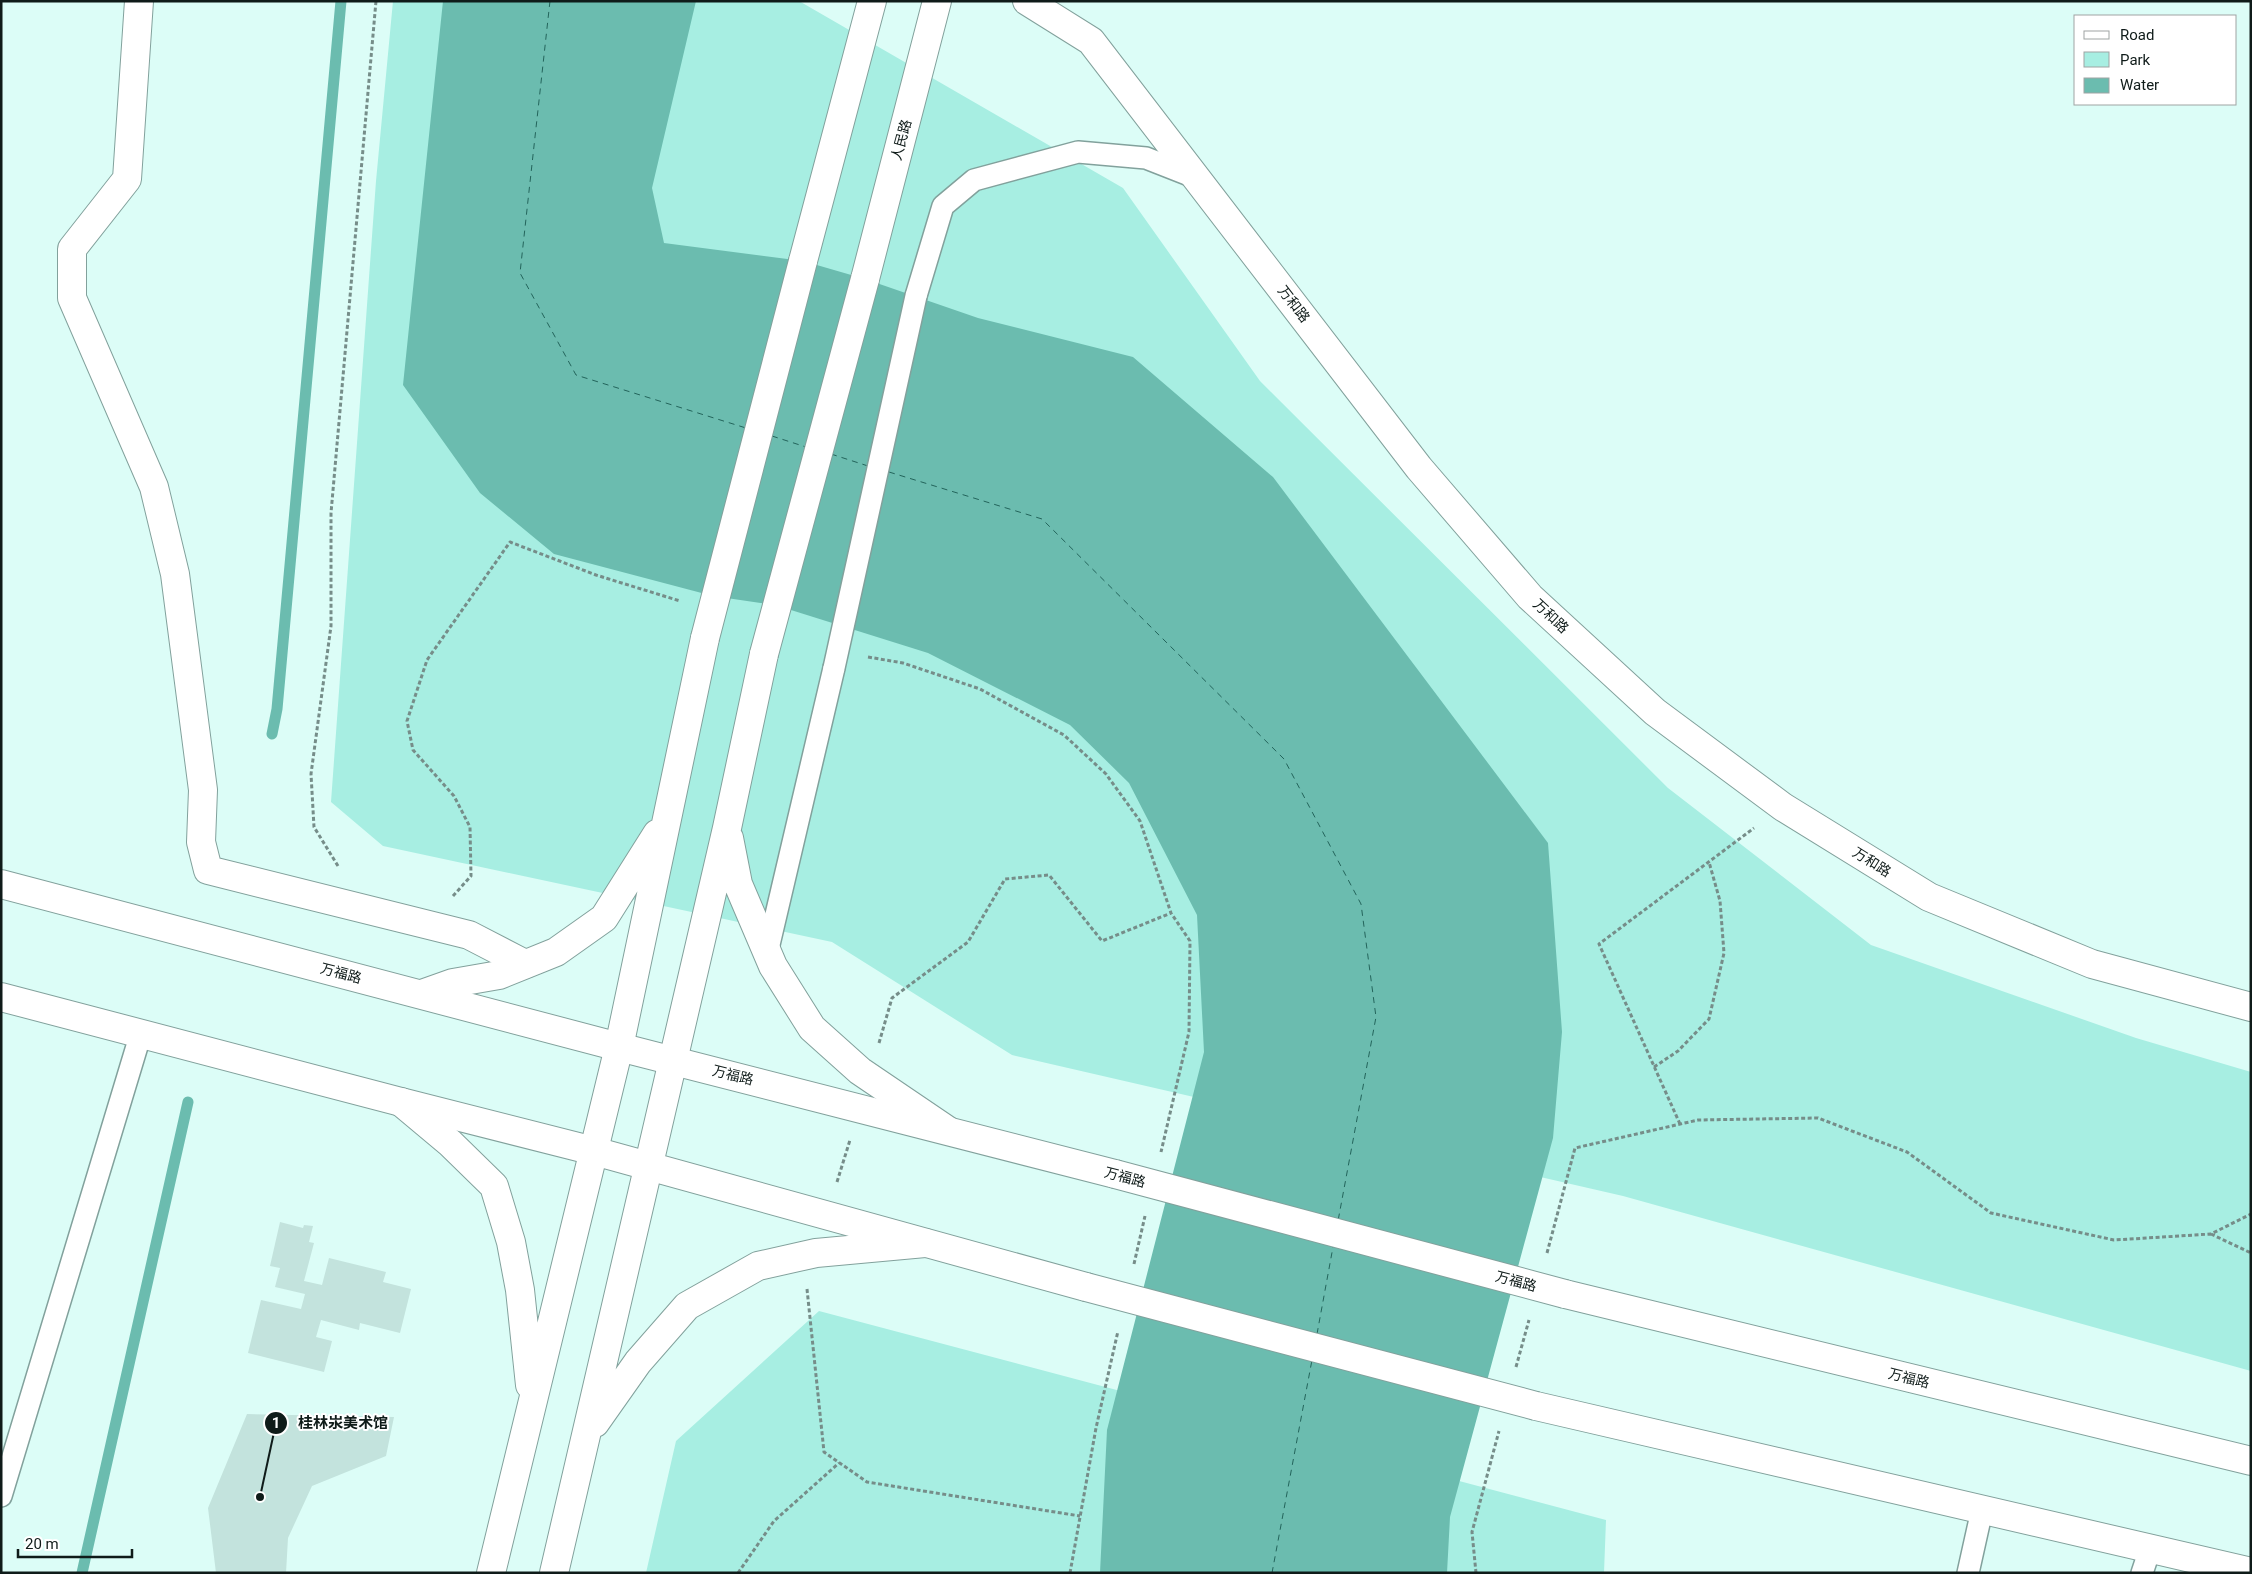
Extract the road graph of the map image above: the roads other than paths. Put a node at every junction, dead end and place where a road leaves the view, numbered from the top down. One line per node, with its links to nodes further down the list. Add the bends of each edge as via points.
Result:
1 (139, 1): 10 (main road, via 127,178 72,249 72,298 154,487 175,574 203,790 201,842 208,870 469,935)
2 (872, 1): 6 (main road, bridge, via 705,638)
3 (937, 1): 7 (main road, 人民路, bridge, via 764,654)
4 (1026, 1): 5 (main road, 万和路, via 1091,40)
5 (1197, 178): 9 (lane, bridge, via 1146,158 1078,152 974,180 943,206 916,296); 13 (main road, 万和路, via 1419,468 1530,597 1655,712 1783,807 1929,897 2092,964)
6 (667, 818): 10 (main road, via 604,918 556,952); 15 (main road)
7 (727, 828): 9 (main road, via 738,884); 16 (main road, 人民路)
8 (1, 884): 11 (main road, 万福路)
9 (767, 953): 18 (main road, via 812,1028 869,1077)
10 (525, 964): 11 (main road, via 500,975 454,983)
11 (422, 994): 15 (main road, 万福路)
12 (1, 997): 14 (main road)
13 (2251, 1007)
14 (141, 1033): 17 (main road); 25 (lane)
15 (619, 1046): 16 (main road, 万福路); 19 (main road)
16 (674, 1060): 18 (main road, 万福路); 20 (main road, 人民路)
17 (401, 1102): 19 (main road); 22 (main road, via 494,1186 511,1242 520,1290)
18 (949, 1131): 24 (main road, 万福路, bridge, via 1565,1294)
19 (594, 1150): 20 (main road); 22 (main road)
20 (650, 1166): 21 (main road); 23 (main road, 人民路)
21 (926, 1242): 23 (main road, via 816,1253 758,1266 687,1306 638,1362); 26 (main road, bridge, via 1536,1406)
22 (532, 1404): 29 (main road)
23 (587, 1434): 30 (main road, 人民路)
24 (2251, 1461)
25 (1, 1496)
26 (1982, 1510): 27 (main road); 31 (lane)
27 (2146, 1561): 28 (main road)
28 (2251, 1572)
29 (491, 1573)
30 (554, 1573)
31 (1968, 1573)

